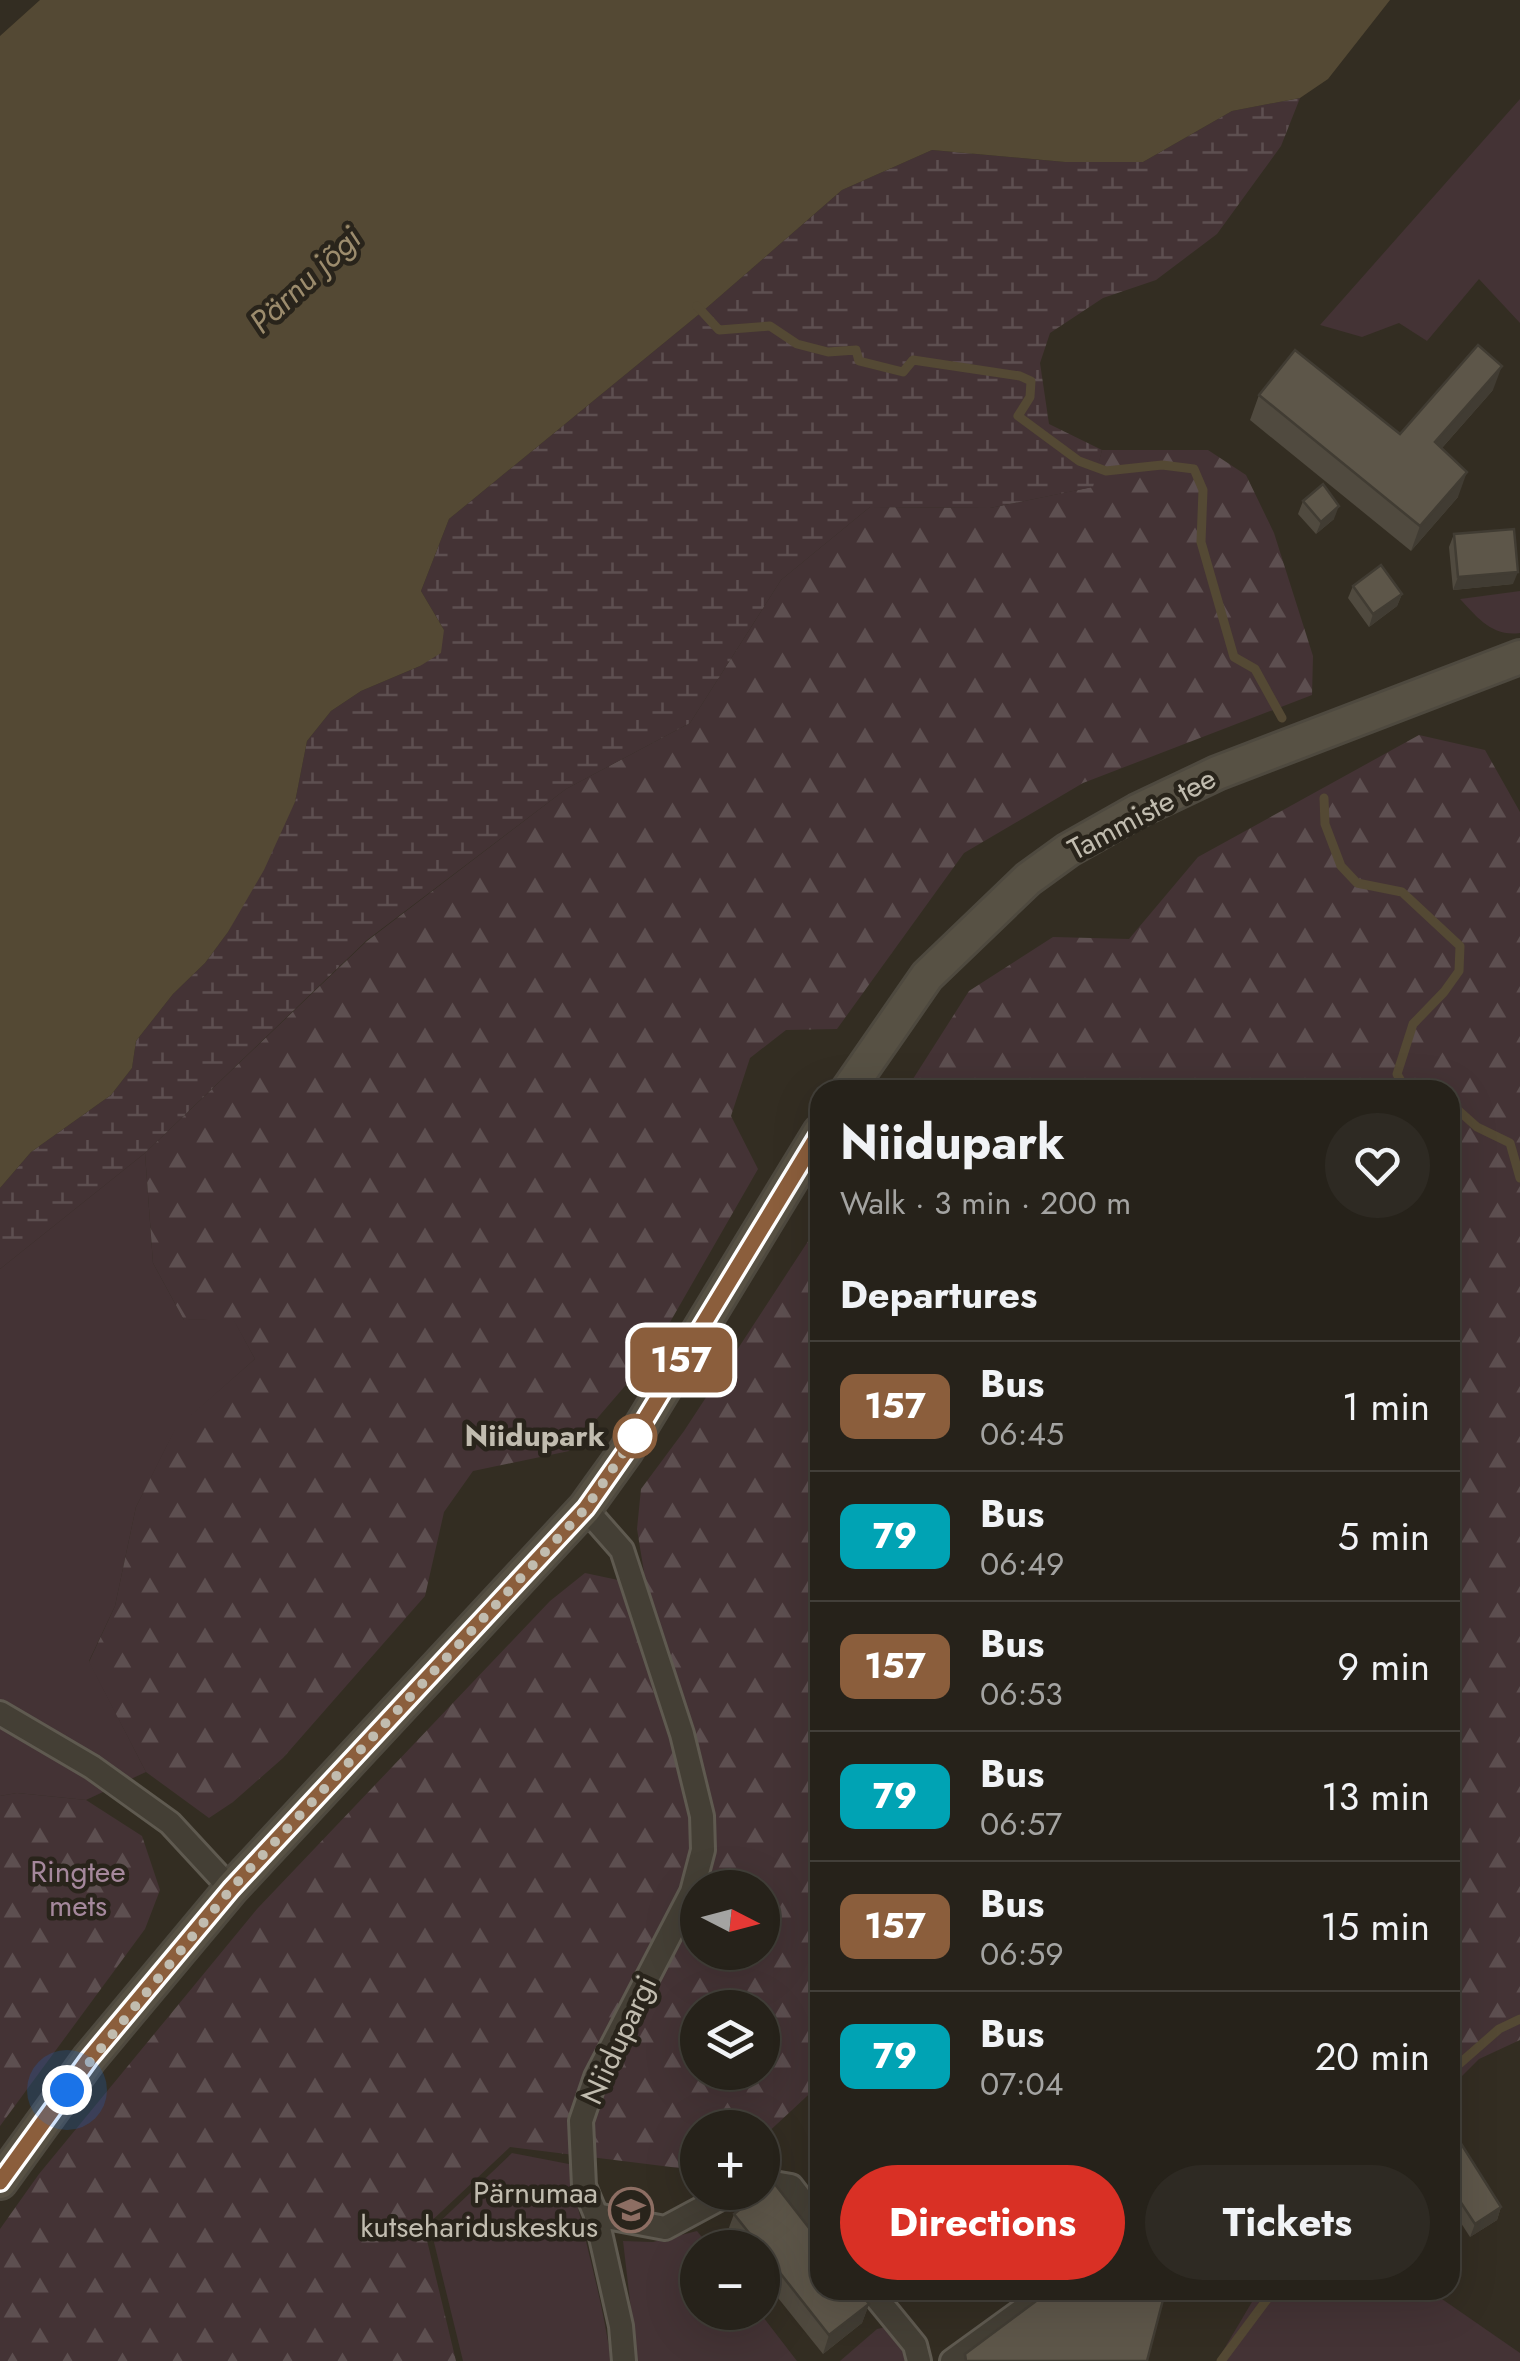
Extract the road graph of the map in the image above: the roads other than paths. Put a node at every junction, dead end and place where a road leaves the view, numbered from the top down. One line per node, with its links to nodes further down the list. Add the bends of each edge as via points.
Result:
1 (1520, 656): 2 (main road, Tammiste tee, via 1218,773 1068,850 1028,879 927,976)
2 (855, 1080)
3 (810, 1148): 4 (main road)
4 (586, 1508): 6 (main road); 11 (street, Niidupargi, via 622,1550 695,1778 703,1850 692,1892 596,2077 581,2122 584,2186)
5 (0, 1713): 6 (street, via 170,1823)
6 (231, 1889): 7 (main road, via 89,2059)
7 (0, 2182)
8 (780, 2184): 10 (street, via 791,2186)
9 (698, 2210): 11 (street, via 665,2228)
10 (810, 2211)
11 (596, 2215): 14 (street, Niidupargi)
12 (878, 2300): 15 (street, via 915,2346)
13 (1036, 2300): 16 (street)
14 (624, 2361)
15 (919, 2361)
16 (952, 2361)

